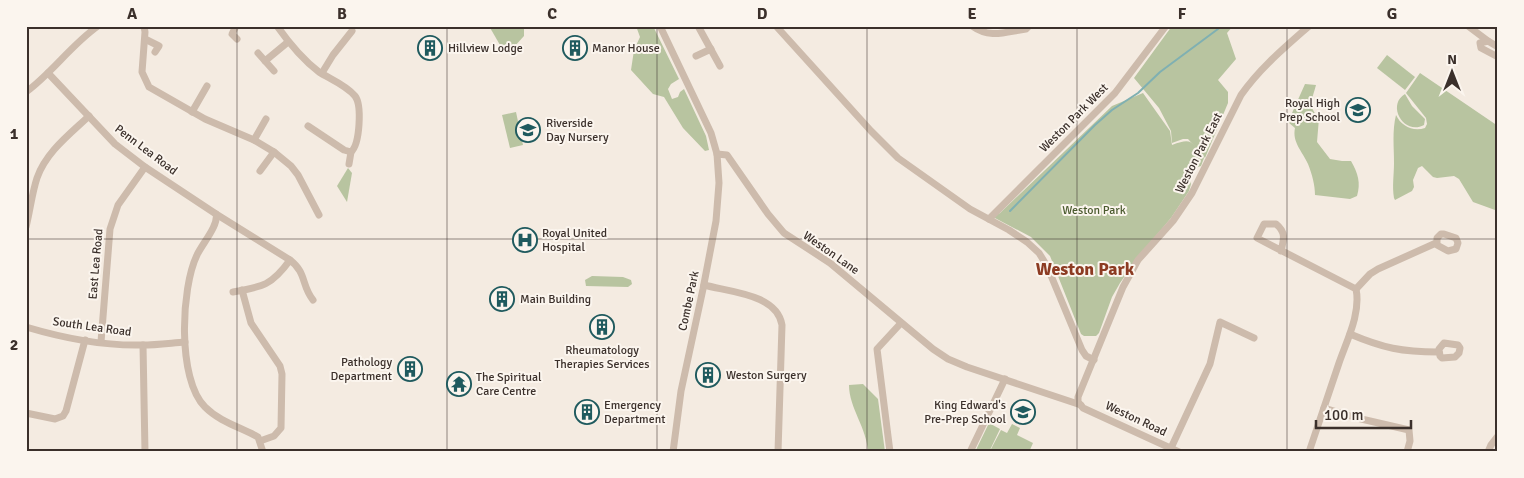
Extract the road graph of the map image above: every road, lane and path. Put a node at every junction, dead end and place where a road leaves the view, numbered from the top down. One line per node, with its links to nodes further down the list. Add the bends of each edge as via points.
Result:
1 (98, 26): 27 (street)
2 (144, 26): 14 (street)
3 (236, 26): 15 (street, via 232,34)
4 (277, 26): 17 (street)
5 (660, 26): 38 (street, via 711,133)
6 (698, 26): 19 (street)
7 (776, 26): 44 (street, via 898,158)
8 (972, 26): 9 (street, via 980,32 994,34)
9 (1029, 26)
10 (1166, 26): 44 (street, Weston Park West, via 1115,93)
11 (1309, 26): 63 (street, Weston Park East, via 1261,69 1241,95 1192,193 1173,221 1138,260)
12 (1468, 26): 16 (street)
13 (352, 31): 28 (street)
14 (145, 39): 20 (street, via 159,46); 31 (street, via 142,72 149,87)
15 (237, 39)
16 (1488, 41): 18 (street); 23 (street, via 1480,43 1481,48)
17 (288, 42): 24 (street); 28 (street)
18 (1498, 46)
19 (711, 49): 22 (street); 25 (street)
20 (155, 52)
21 (258, 53): 24 (street)
22 (696, 56)
23 (1498, 57)
24 (265, 61): 26 (street)
25 (720, 66)
26 (274, 71)
27 (48, 74): 30 (street); 32 (street, Penn Lea Road)
28 (322, 74): 37 (street, via 349,90 358,102 358,130)
29 (207, 86): 31 (street)
30 (26, 92)
31 (192, 112): 35 (street)
32 (89, 116): 40 (street, Penn Lea Road, via 115,144); 45 (street, via 54,150 38,176)
33 (266, 120): 35 (street)
34 (308, 126): 37 (street)
35 (254, 140): 36 (street)
36 (274, 152): 41 (street); 43 (street, via 298,175)
37 (351, 152): 39 (street)
38 (717, 154): 49 (street, Combe Park, via 716,221); 54 (street, Weston Lane, via 727,155 784,233 830,263)
39 (349, 164)
40 (145, 167): 42 (street, Penn Lea Road); 59 (street, East Lea Road, via 118,205 110,229)
41 (260, 171)
42 (216, 214): 48 (street, Penn Lea Road); 60 (street, via 217,222 197,254 187,287)
43 (319, 214)
44 (989, 219): 63 (street, via 1039,253 1082,350)
45 (26, 227)
46 (1436, 243): 50 (street, via 1378,269)
47 (1281, 251): 47 (street, via 1282,229 1276,224 1264,224 1257,238); 50 (street)
48 (290, 260): 51 (street, via 270,283); 53 (street, via 300,270)
49 (704, 285): 73 (street, Combe Park, via 681,391); 74 (street, via 762,299 781,316)
50 (1356, 288): 56 (street, via 1358,300)
51 (242, 290): 52 (street); 69 (street, via 251,324 280,366 282,374 281,428 274,436)
52 (234, 292)
53 (313, 300)
54 (901, 323): 64 (street, Weston Lane, via 948,359); 75 (street, via 877,349)
55 (26, 327): 58 (street, South Lea Road)
56 (1350, 334): 62 (street, via 1390,348); 66 (street)
57 (1254, 338): 70 (street, via 1220,322 1210,364)
58 (85, 340): 59 (street, South Lea Road); 67 (street, via 63,416 55,419)
59 (101, 342): 61 (street, South Lea Road)
60 (186, 342): 61 (street, South Lea Road); 69 (street, via 191,380 203,406 218,418)
61 (142, 345): 71 (street)
62 (1438, 352)
63 (1094, 360): 65 (street, Weston Park East, via 1078,397)
64 (1005, 379): 65 (street, Weston Lane); 76 (street)
65 (1082, 407): 70 (street, Weston Road)
66 (1324, 408): 78 (street); 79 (street, via 1356,418 1411,428)
67 (26, 413)
68 (1498, 436): 80 (street)
69 (260, 440): 72 (street)
70 (1171, 448): 77 (street, Weston Road)
71 (145, 452)
72 (263, 452)
73 (672, 452)
74 (778, 452)
75 (890, 452)
76 (970, 452)
77 (1179, 452)
78 (1309, 452)
79 (1407, 452)
80 (1488, 452)

